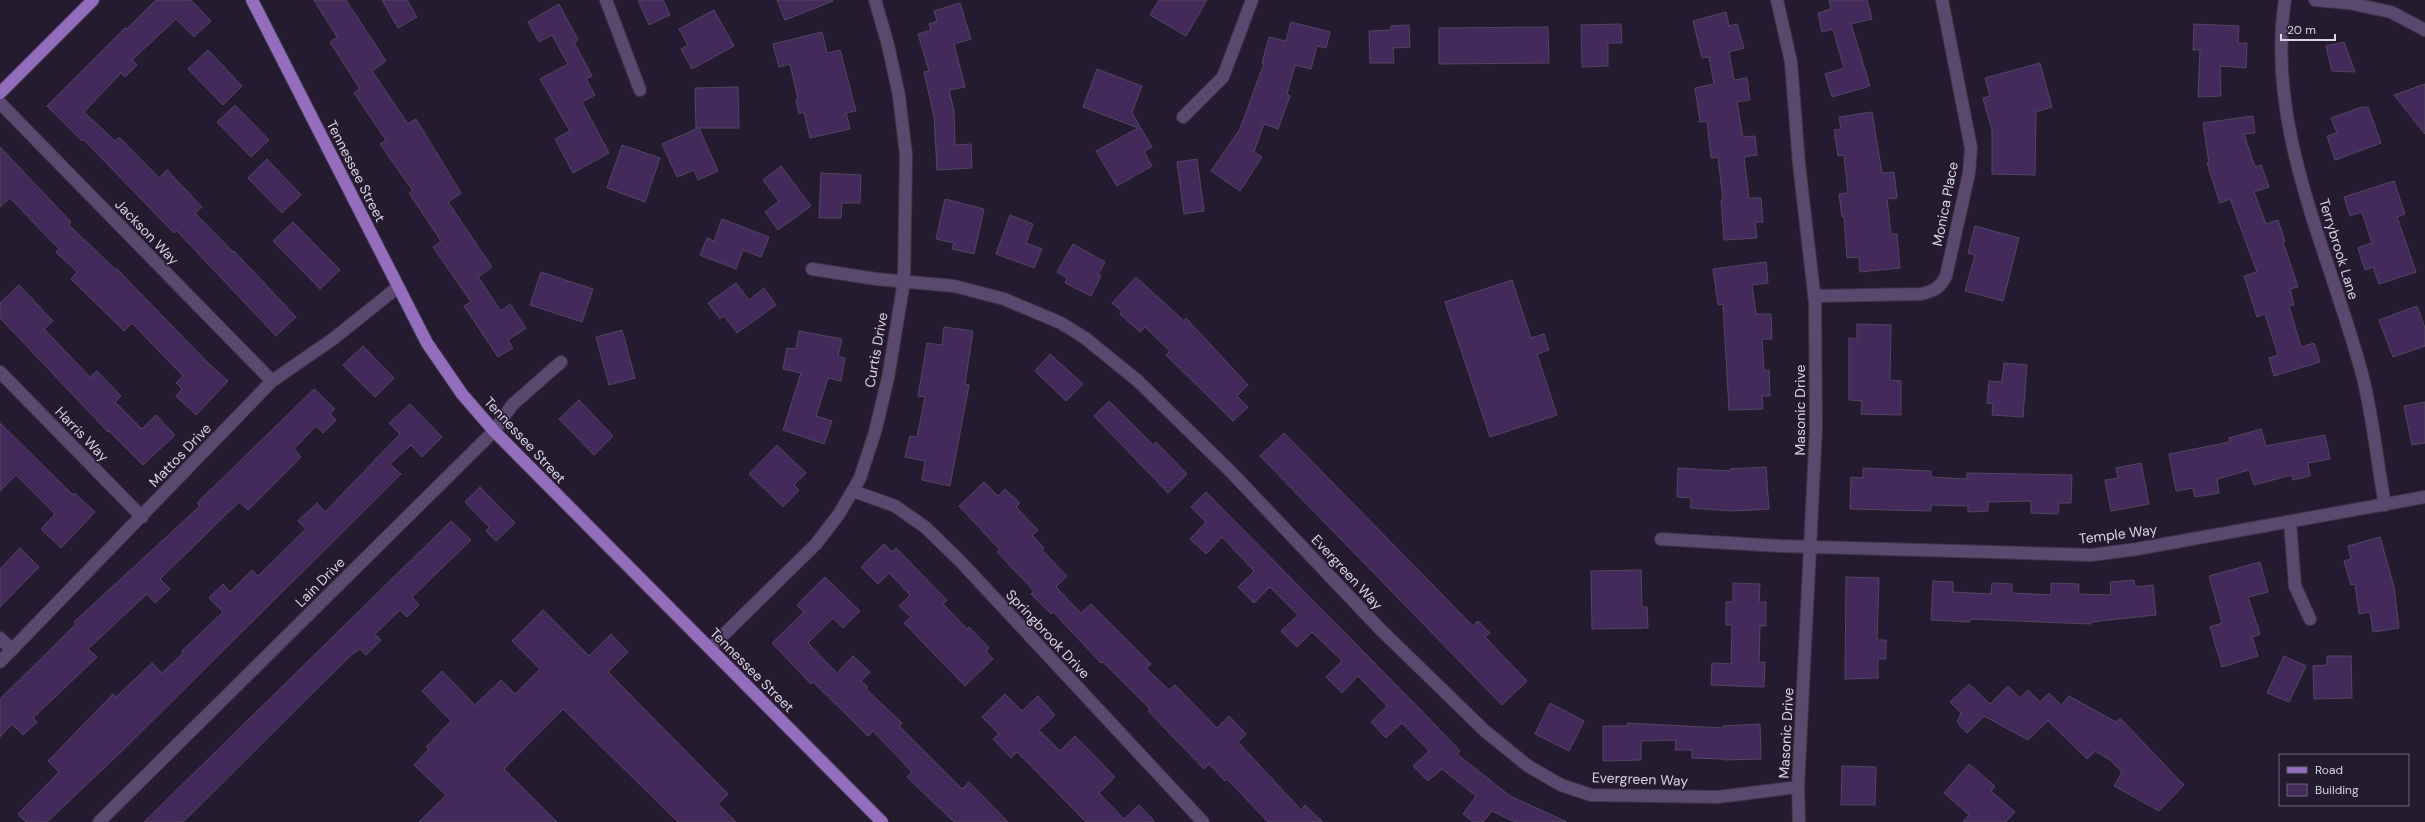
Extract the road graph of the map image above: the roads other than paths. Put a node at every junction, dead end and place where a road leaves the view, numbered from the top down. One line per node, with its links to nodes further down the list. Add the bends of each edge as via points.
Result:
1 (93, 0): 12 (main road)
2 (252, 0): 17 (main road, Tennessee Street)
3 (606, 0): 11 (street)
4 (875, 0): 16 (street, Curtis Drive, via 899,96 906,155)
5 (1252, 0): 14 (street, via 1223,77)
6 (1777, 0): 18 (street, Masonic Drive, via 1791,62 1799,164)
7 (1942, 0): 18 (street, Monica Place, via 1970,148 1969,173 1946,276 1941,286 1933,292 1921,294)
8 (2286, 0): 25 (street, Terrybrook Lane, via 2282,22 2282,73 2292,141 2362,375)
9 (2315, 0): 10 (street, via 2391,12)
10 (2425, 30)
11 (640, 90)
12 (0, 92)
13 (0, 103): 21 (street, Jackson Way)
14 (1183, 117)
15 (812, 269): 16 (street, Evergreen Way)
16 (904, 281): 23 (street, Curtis Drive, via 888,378 875,432 860,478); 35 (street, Evergreen Way, via 954,286 1004,299 1061,323 1085,338 1138,381 1232,472 1381,630 1485,731 1528,766 1561,785 1591,794 1718,797)
17 (398, 286): 21 (street, Mattos Drive, via 333,339); 22 (main road, Tennessee Street, via 427,343 462,394)
18 (1814, 296): 29 (street, Masonic Drive, via 1816,428)
19 (560, 362): 22 (street, Lain Drive, via 512,405)
20 (0, 372): 26 (street, Harris Way)
21 (272, 381): 26 (street, Mattos Drive)
22 (494, 431): 32 (main road, Tennessee Street, via 587,528); 36 (street, Lain Drive)
23 (853, 491): 32 (street, Curtis Drive, via 816,544); 38 (street, Springbrook Drive, via 895,506 925,527 961,562)
24 (2425, 497): 25 (street, Temple Way)
25 (2385, 505): 27 (street, Temple Way)
26 (142, 517): 33 (street, Mattos Drive)
27 (2290, 522): 29 (street, Temple Way, via 2091,555); 30 (street, via 2295,586)
28 (1661, 539): 29 (street, Temple Way)
29 (1811, 547): 35 (street, Masonic Drive)
30 (2310, 619)
31 (0, 638): 33 (street)
32 (710, 648): 37 (main road, Tennessee Street)
33 (12, 650): 34 (street, Mattos Drive)
34 (0, 662)
35 (1798, 787): 39 (street, Masonic Drive)
36 (99, 822)
37 (882, 822)
38 (1203, 822)
39 (1799, 822)

